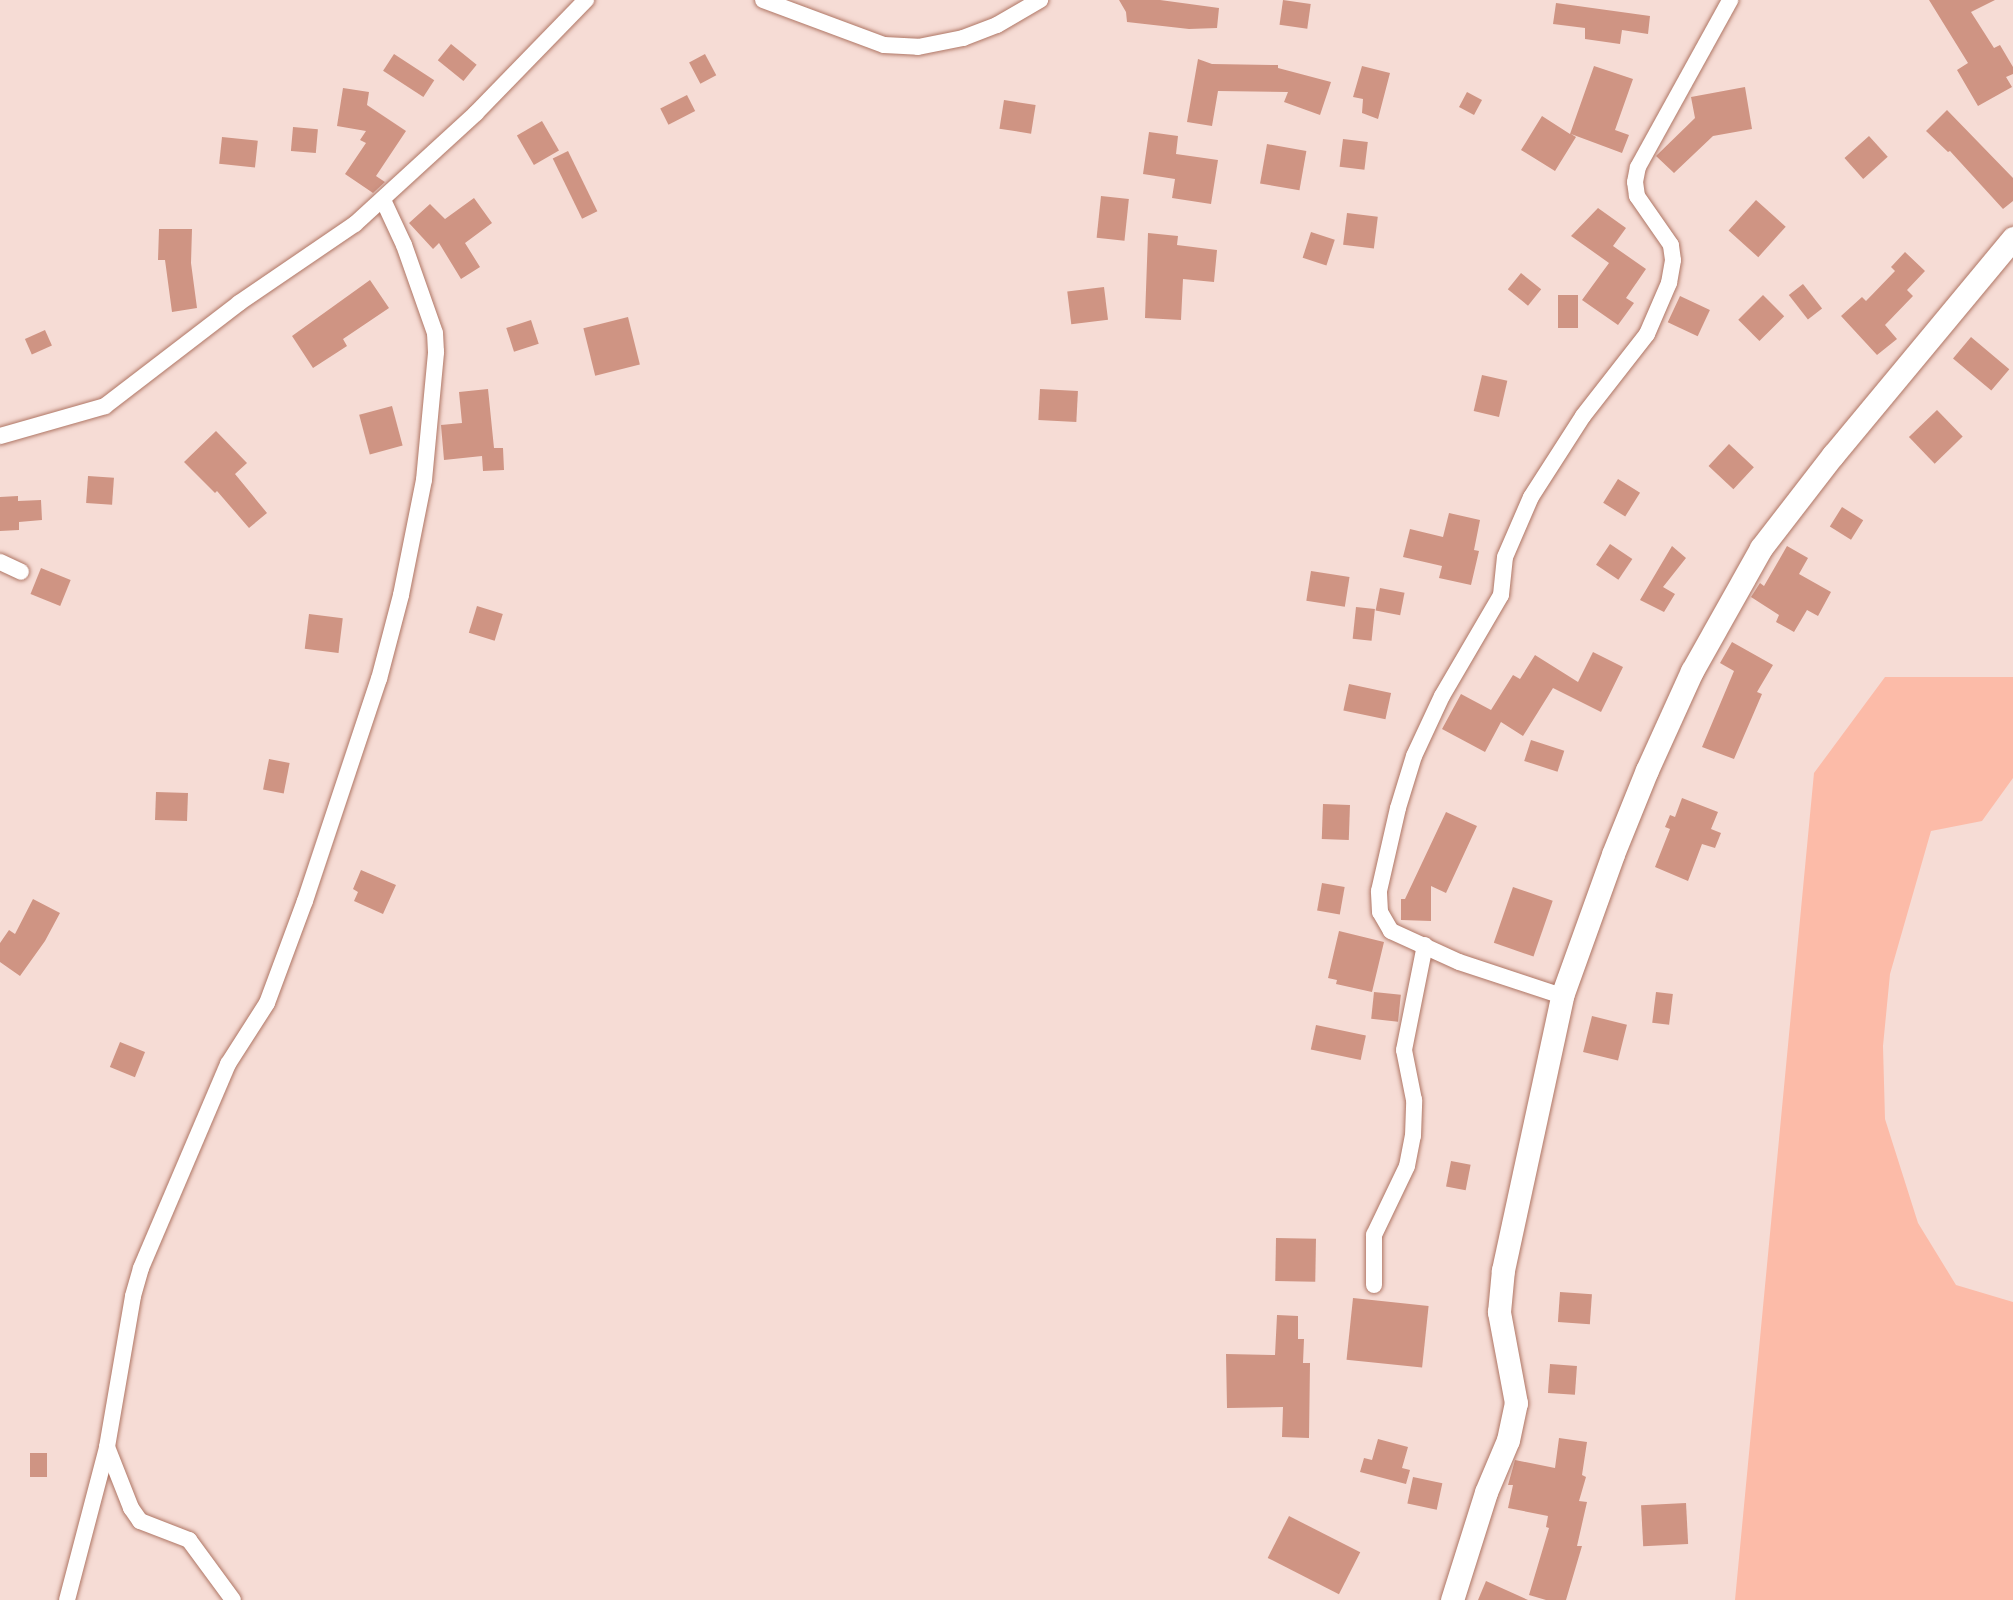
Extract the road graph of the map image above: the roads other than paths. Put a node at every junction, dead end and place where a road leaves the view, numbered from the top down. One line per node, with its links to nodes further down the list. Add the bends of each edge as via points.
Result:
1 (586, 0): 5 (street)
2 (763, 0): 3 (street, via 884,45 918,47 963,38)
3 (1041, 0)
4 (1730, 0): 10 (street, via 1637,175 1637,196 1671,245 1673,260 1664,296 1647,334 1583,416 1531,497 1505,557 1502,595 1442,696 1414,756 1378,891 1380,912 1391,931)
5 (383, 200): 7 (street, via 105,406); 13 (street, via 435,333 436,352 424,481 401,595 379,679 267,1003 228,1064 141,1268)
6 (2013, 238): 11 (street, via 1761,548 1692,671 1647,770)
7 (0, 436)
8 (0, 562): 9 (street)
9 (21, 572)
10 (1425, 945): 11 (street, via 1460,962); 12 (street, via 1404,1050 1415,1100 1413,1136 1407,1166 1374,1235)
11 (1562, 996): 16 (street, via 1503,1270 1499,1312 1516,1403 1508,1440 1486,1492)
12 (1374, 1285)
13 (107, 1447): 14 (street); 15 (street, via 140,1521 189,1540)
14 (67, 1600)
15 (233, 1600)
16 (1452, 1600)

